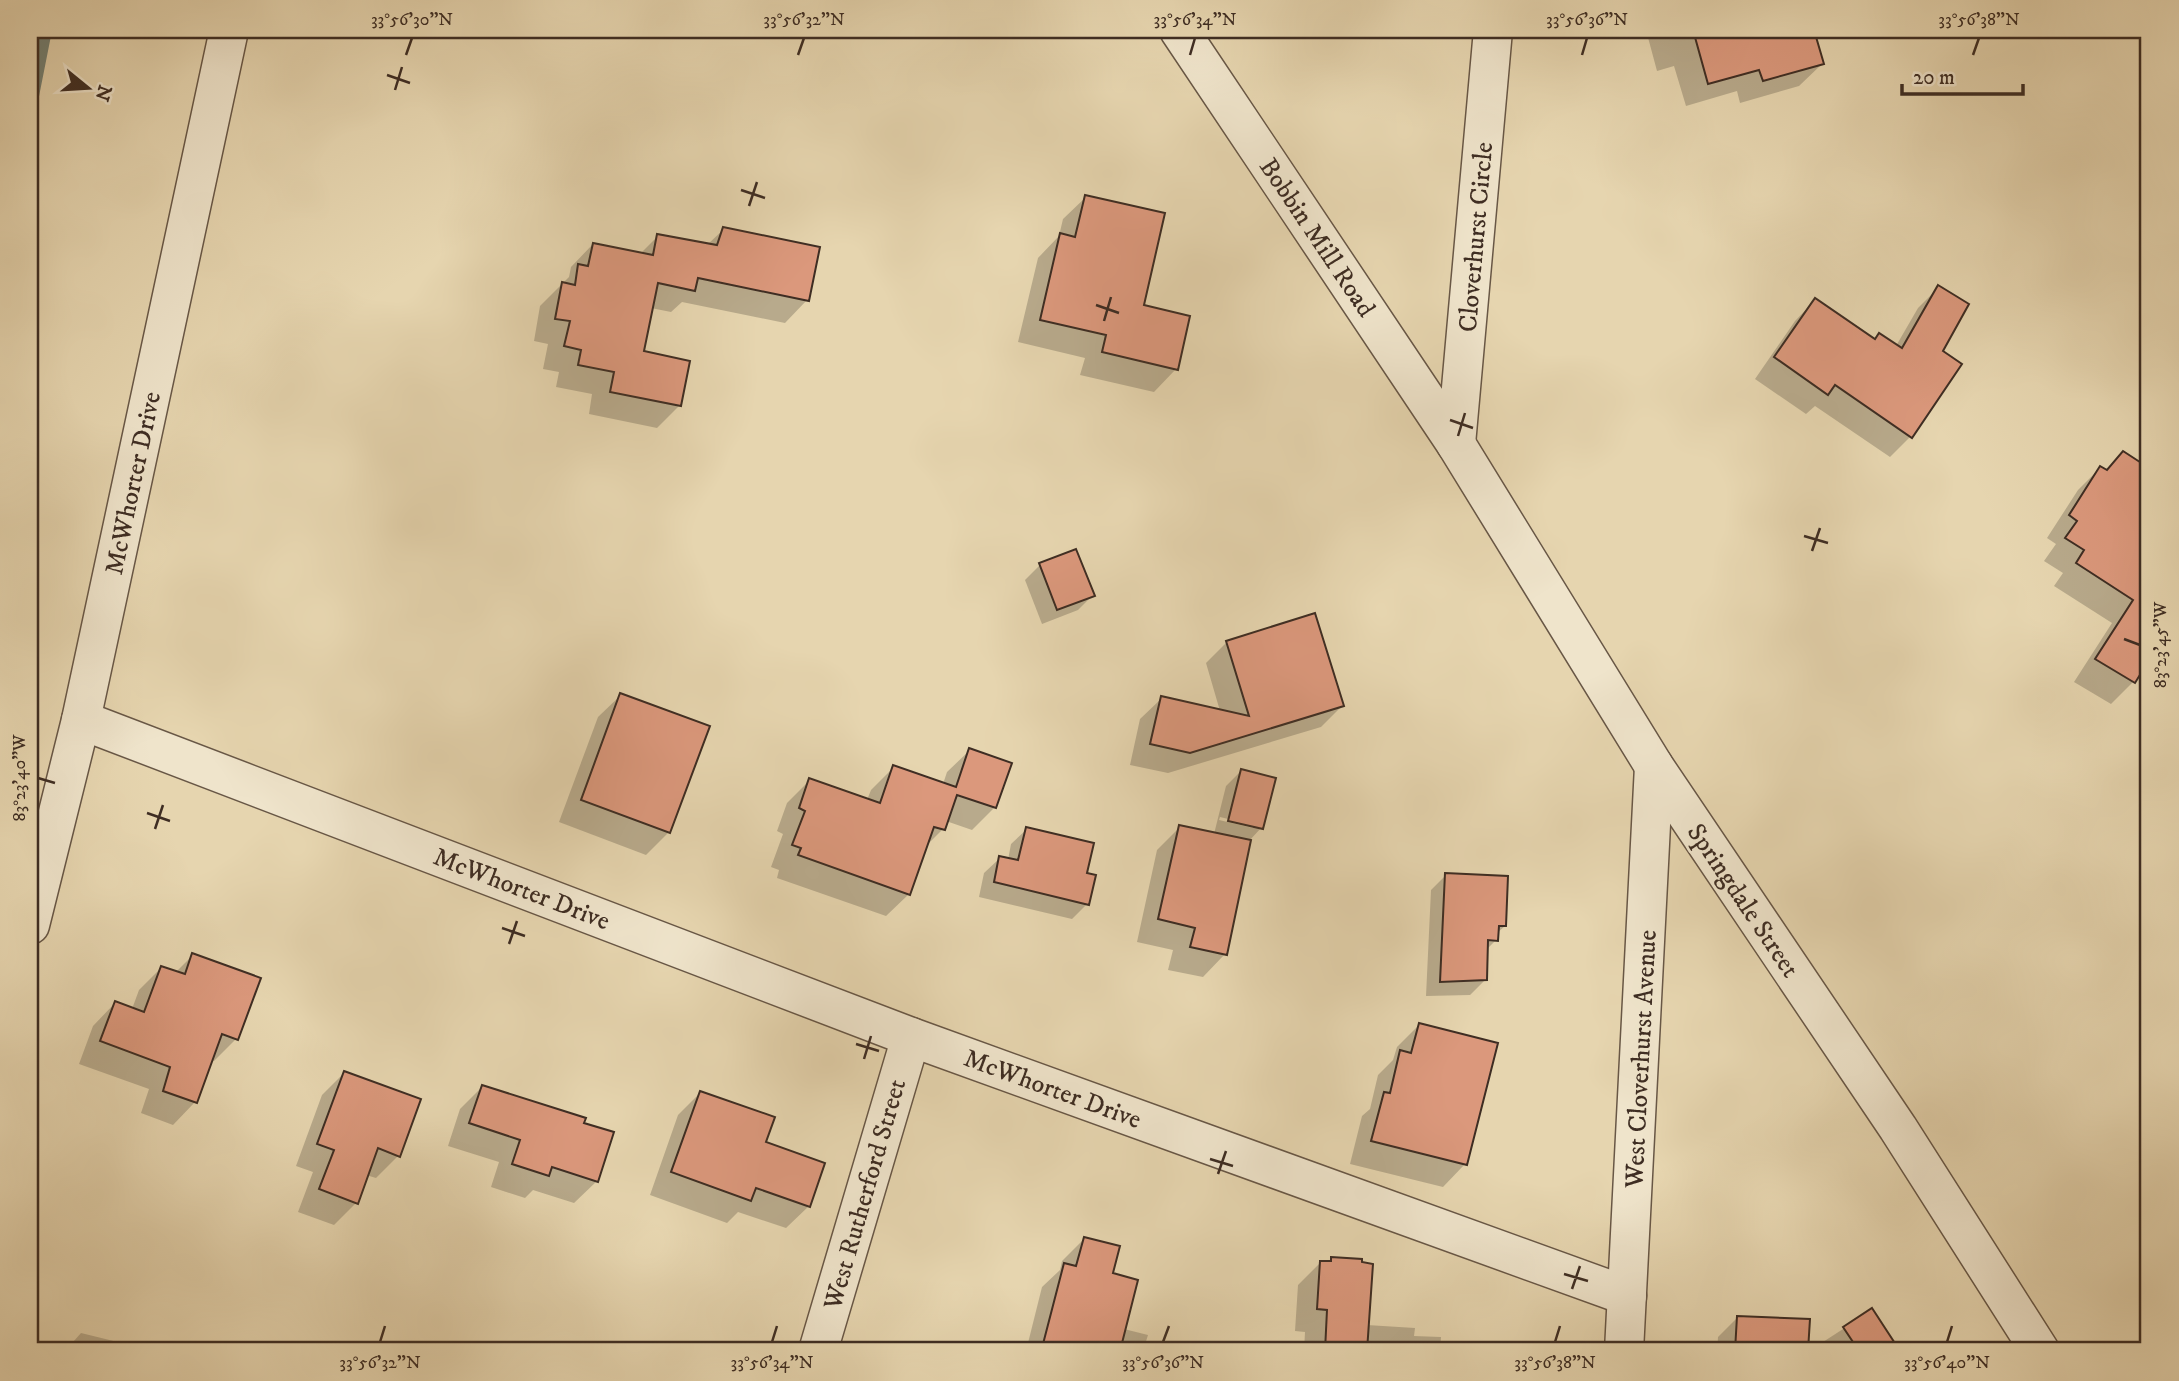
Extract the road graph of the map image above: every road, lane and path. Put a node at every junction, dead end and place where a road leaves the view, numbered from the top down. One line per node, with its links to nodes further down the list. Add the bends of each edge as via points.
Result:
1 (229, 30): 5 (street, McWhorter Drive)
2 (1179, 30): 4 (street, Bobbin Mill Road)
3 (1493, 30): 4 (street, Cloverhurst Circle)
4 (1457, 444): 6 (street, Springdale Street)
5 (81, 720): 7 (street); 8 (street, McWhorter Drive)
6 (1654, 766): 9 (street, West Cloverhurst Avenue); 12 (street, Springdale Street, via 1898,1128)
7 (30, 925)
8 (911, 1037): 9 (street, McWhorter Drive); 10 (street, West Rutherford Street)
9 (1627, 1296): 11 (street, West Cloverhurst Avenue)
10 (818, 1351)
11 (1624, 1351)
12 (2040, 1351)

